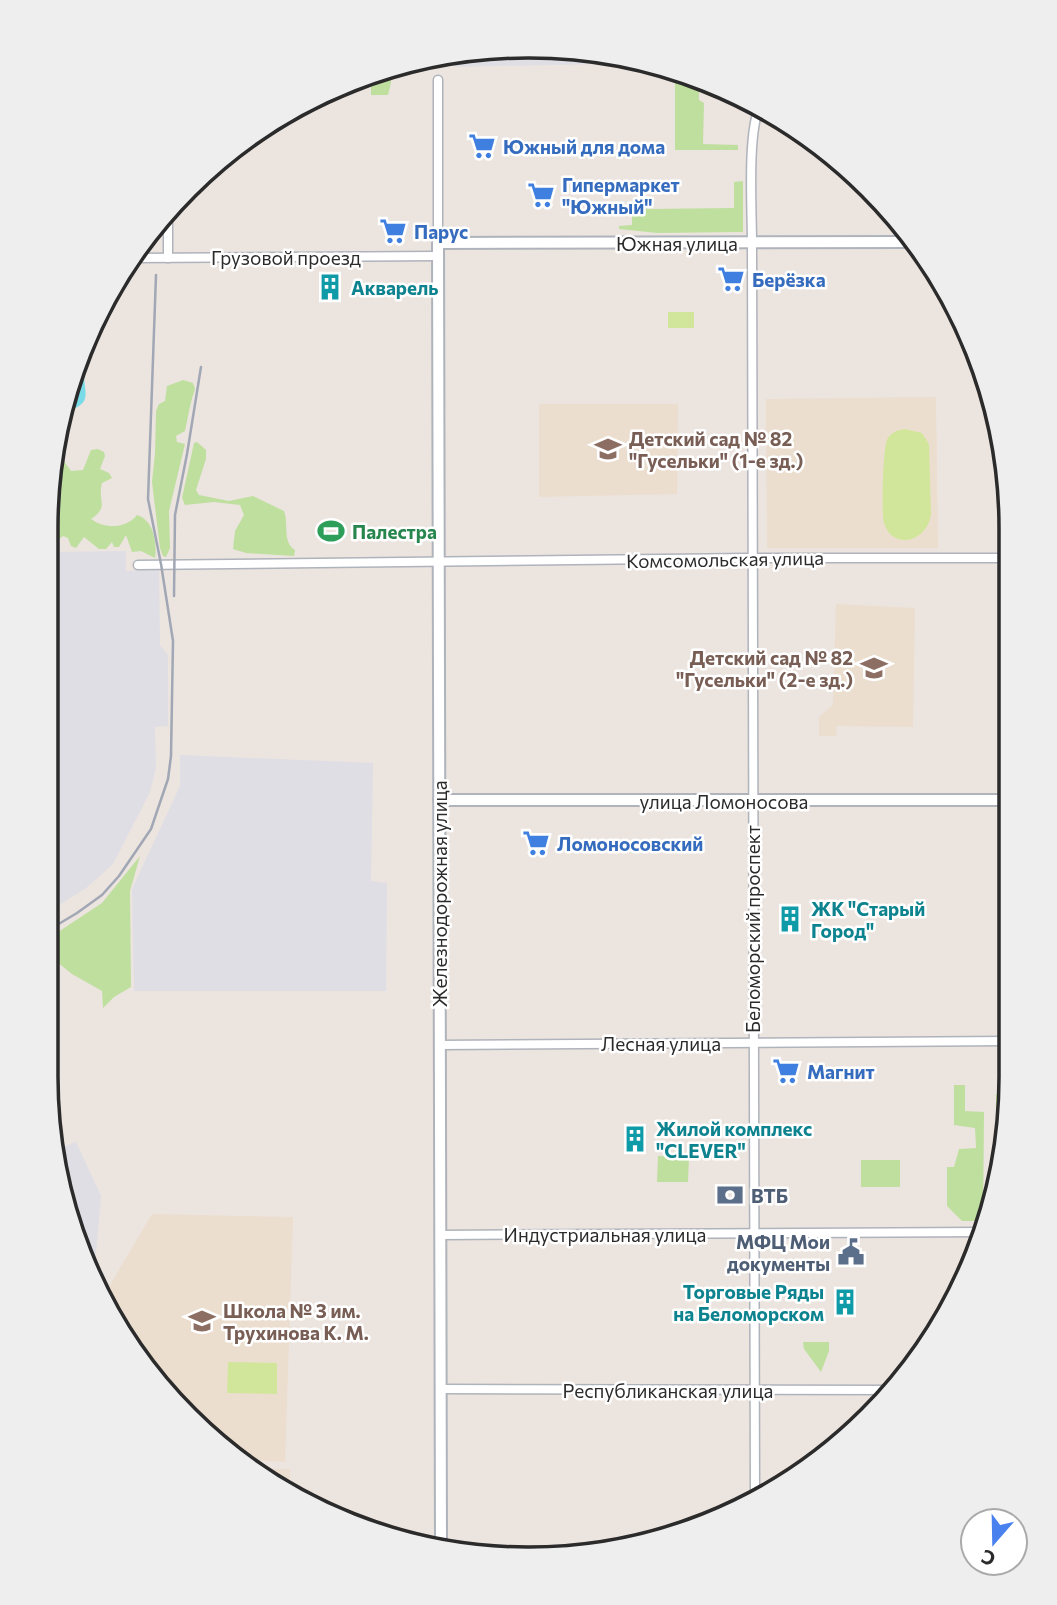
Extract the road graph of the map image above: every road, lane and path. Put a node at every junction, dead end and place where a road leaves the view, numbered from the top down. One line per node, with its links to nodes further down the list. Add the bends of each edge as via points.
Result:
1 (438, 80): 5 (street)
2 (755, 116): 6 (street, Беломорский проспект)
3 (168, 226): 9 (street)
4 (902, 242): 6 (main road, Южная улица)
5 (438, 243): 6 (main road, Южная улица); 7 (main road, Железнодорожная улица)
6 (752, 243): 10 (street, Беломорский проспект)
7 (438, 257): 9 (street, Грузовой проезд); 12 (main road, Железнодорожная улица)
8 (143, 258): 9 (street, Грузовой проезд)
9 (168, 258)
10 (751, 558): 11 (street, Комсомольская улица); 12 (street, Комсомольская улица); 15 (street, Беломорский проспект)
11 (999, 558)
12 (439, 561): 13 (street, Комсомольская улица); 14 (main road, Железнодорожная улица)
13 (138, 565)
14 (439, 800): 15 (main road, улица Ломоносова); 19 (main road, Железнодорожная улица)
15 (752, 800): 16 (main road, улица Ломоносова); 18 (street, Беломорский проспект)
16 (999, 800)
17 (999, 1041): 18 (street, Лесная улица)
18 (752, 1042): 19 (street, Лесная улица); 21 (street, Беломорский проспект)
19 (440, 1045): 22 (main road, Железнодорожная улица)
20 (973, 1231): 21 (street, Индустриальная улица)
21 (753, 1233): 22 (street, Индустриальная улица); 24 (street, Беломорский проспект)
22 (440, 1235): 23 (main road, Железнодорожная улица)
23 (441, 1390): 24 (street, Республиканская улица); 27 (main road, Железнодорожная улица)
24 (754, 1390): 25 (street, Республиканская улица); 26 (street, Беломорский проспект)
25 (879, 1390)
26 (755, 1489)
27 (441, 1539)

